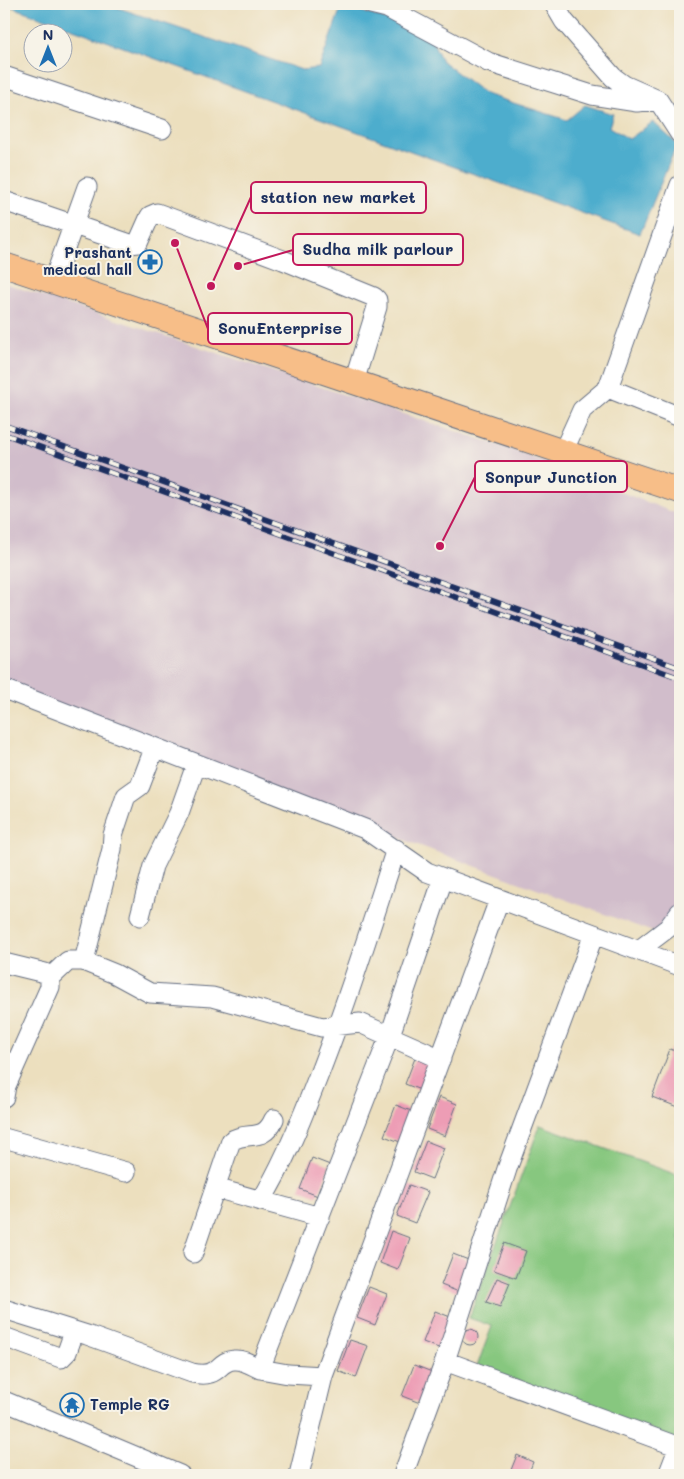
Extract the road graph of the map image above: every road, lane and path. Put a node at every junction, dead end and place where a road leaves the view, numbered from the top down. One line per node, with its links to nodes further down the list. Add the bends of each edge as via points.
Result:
1 (371, 4): 4 (street, via 388,8 488,62 592,94 637,102)
2 (554, 4): 4 (street, via 613,77)
3 (4, 76): 5 (street)
4 (658, 100): 6 (street)
5 (162, 129)
6 (680, 134)
7 (680, 185): 14 (street)
8 (87, 187): 10 (street)
9 (4, 200): 10 (street)
10 (73, 225): 12 (street); 13 (street, via 134,244 140,240 150,216 157,213 374,297 377,307)
11 (4, 265): 12 (main road)
12 (53, 282): 13 (main road)
13 (354, 382): 16 (main road)
14 (608, 388): 15 (street); 16 (street, via 582,410)
15 (680, 417)
16 (564, 452): 17 (main road)
17 (680, 492)
18 (4, 689): 19 (street)
19 (154, 749): 20 (street); 28 (street, via 140,786 126,796 114,830)
20 (196, 765): 21 (street, via 365,829); 25 (street, via 179,813 153,866)
21 (396, 849): 22 (street, via 421,868); 32 (street)
22 (443, 879): 23 (street); 33 (street)
23 (499, 900): 26 (street); 34 (street)
24 (680, 912): 27 (street, via 668,928)
25 (140, 916)
26 (594, 934): 27 (street); 46 (street, via 507,1169)
27 (639, 950): 30 (street)
28 (84, 961): 31 (street, via 68,961); 32 (street, via 150,993 212,997 312,1025)
29 (4, 963): 31 (street, via 45,973)
30 (680, 966)
31 (50, 978): 35 (street, via 50,987)
32 (339, 1026): 33 (street, via 360,1023); 40 (street, via 299,1126)
33 (390, 1035): 34 (street); 41 (street)
34 (441, 1059): 48 (street)
35 (4, 1097)
36 (274, 1120): 39 (street, via 264,1133 231,1141)
37 (4, 1138): 38 (street)
38 (126, 1172)
39 (215, 1188): 40 (street); 42 (street)
40 (261, 1200): 41 (street)
41 (320, 1217): 47 (street)
42 (193, 1253)
43 (4, 1309): 44 (street)
44 (74, 1332): 45 (street, via 67,1352 61,1358); 47 (street, via 204,1376 214,1374 228,1361 234,1360)
45 (4, 1337)
46 (445, 1361): 50 (street); 53 (street)
47 (260, 1369): 48 (street)
48 (323, 1376): 52 (street)
49 (4, 1401): 51 (street)
50 (680, 1446): 54 (street)
51 (180, 1475)
52 (299, 1475)
53 (402, 1475)
54 (668, 1475)

